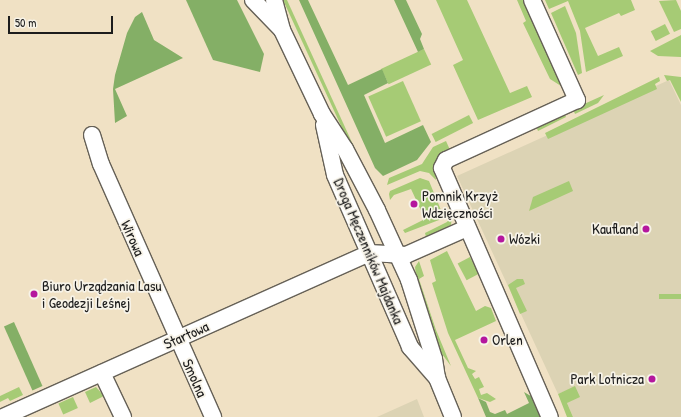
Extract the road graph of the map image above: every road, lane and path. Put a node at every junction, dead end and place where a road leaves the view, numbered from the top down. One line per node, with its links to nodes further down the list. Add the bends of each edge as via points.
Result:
1 (253, 0): 4 (street, Droga Męczenników Majdanka)
2 (274, 0): 4 (street, Droga Męczenników Majdanka)
3 (532, 0): 7 (street, via 577,100 446,160 442,174)
4 (282, 30): 5 (street, Droga Męczenników Majdanka)
5 (322, 114): 8 (street, Droga Męczenników Majdanka, via 335,175); 9 (street, Droga Męczenników Majdanka, via 345,149)
6 (92, 135): 10 (street, Wirowa, via 101,164)
7 (467, 228): 9 (street); 17 (street)
8 (369, 253): 9 (street); 10 (street, Startowa); 12 (street, Droga Męczenników Majdanka, via 410,347)
9 (398, 256): 12 (street, Droga Męczenników Majdanka, via 428,339)
10 (178, 339): 11 (street, Startowa); 15 (street, Smolna)
11 (102, 373): 13 (street, Startowa); 14 (street)
12 (437, 378): 16 (street, Droga Męczenników Majdanka)
13 (3, 417)
14 (122, 417)
15 (213, 417)
16 (453, 417)
17 (550, 417)

